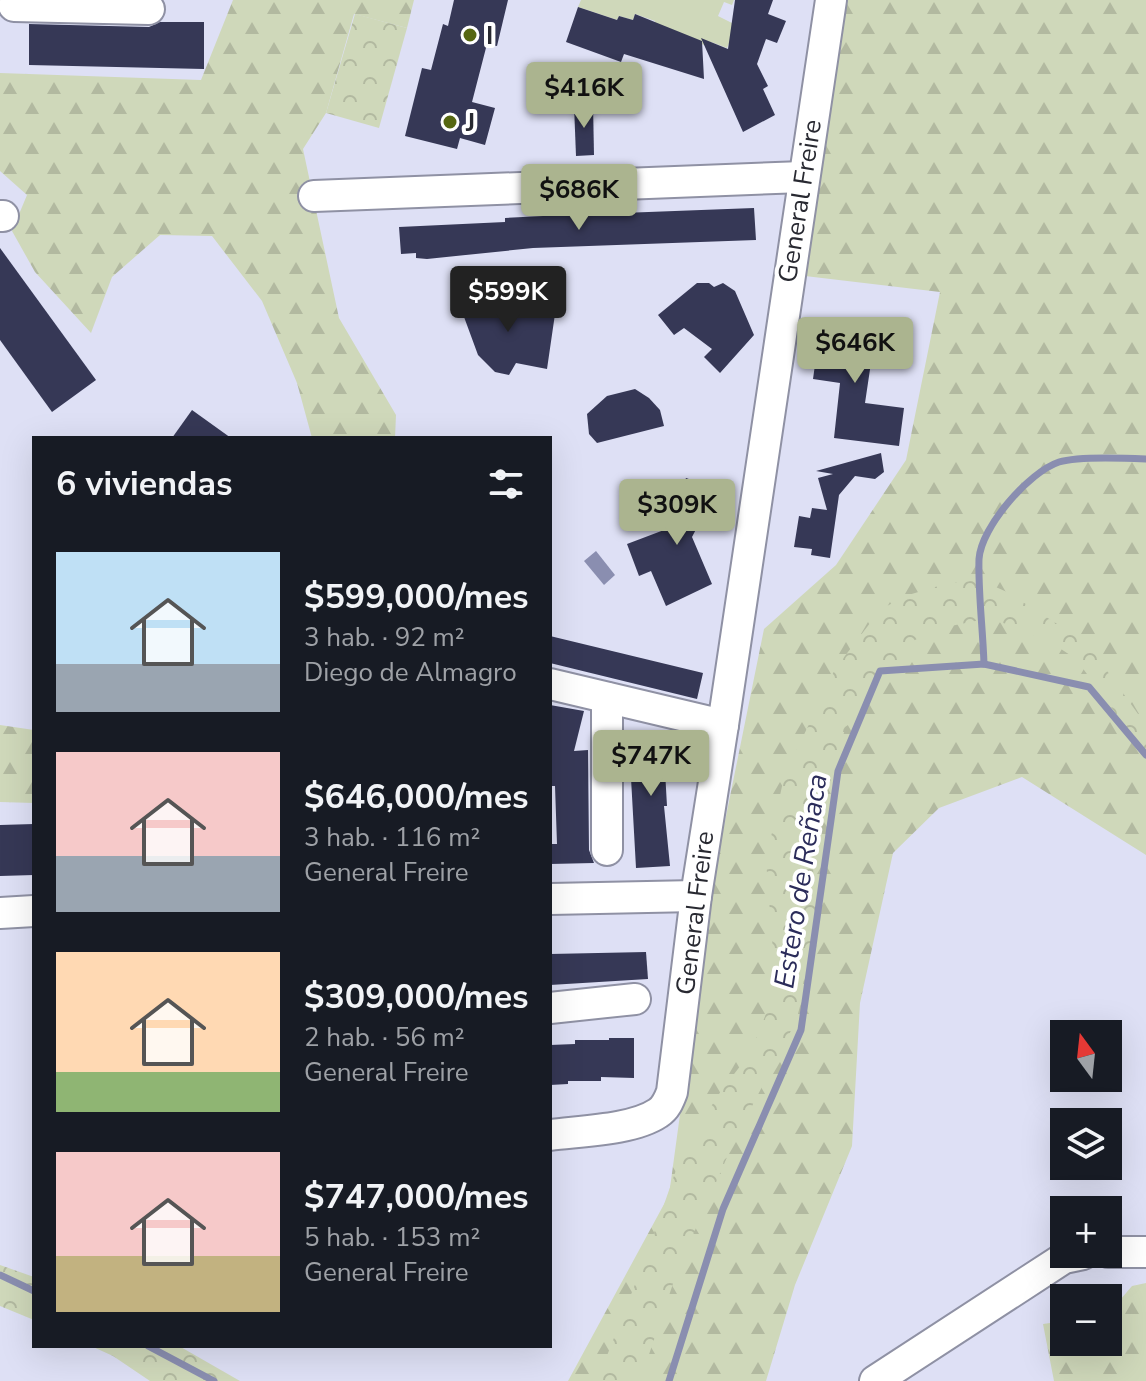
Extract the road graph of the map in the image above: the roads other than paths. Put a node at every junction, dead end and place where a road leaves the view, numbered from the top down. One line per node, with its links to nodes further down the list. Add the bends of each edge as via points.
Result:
1 (831, 0): 4 (street, General Freire)
2 (149, 9): 3 (street)
3 (10, 11)
4 (803, 177): 5 (street); 8 (street, General Freire)
5 (314, 196)
6 (552, 684): 7 (street)
7 (607, 698): 8 (street); 9 (street)
8 (723, 725): 10 (street, General Freire)
9 (607, 850)
10 (696, 896): 11 (street); 16 (street, General Freire, via 672,1092 661,1112 633,1123)
11 (552, 899)
12 (32, 911): 13 (street)
13 (0, 913)
14 (635, 999): 15 (street)
15 (552, 1008)
16 (552, 1135)
17 (1122, 1252): 18 (street)
18 (1146, 1252)
19 (1050, 1267): 20 (street)
20 (875, 1381)

